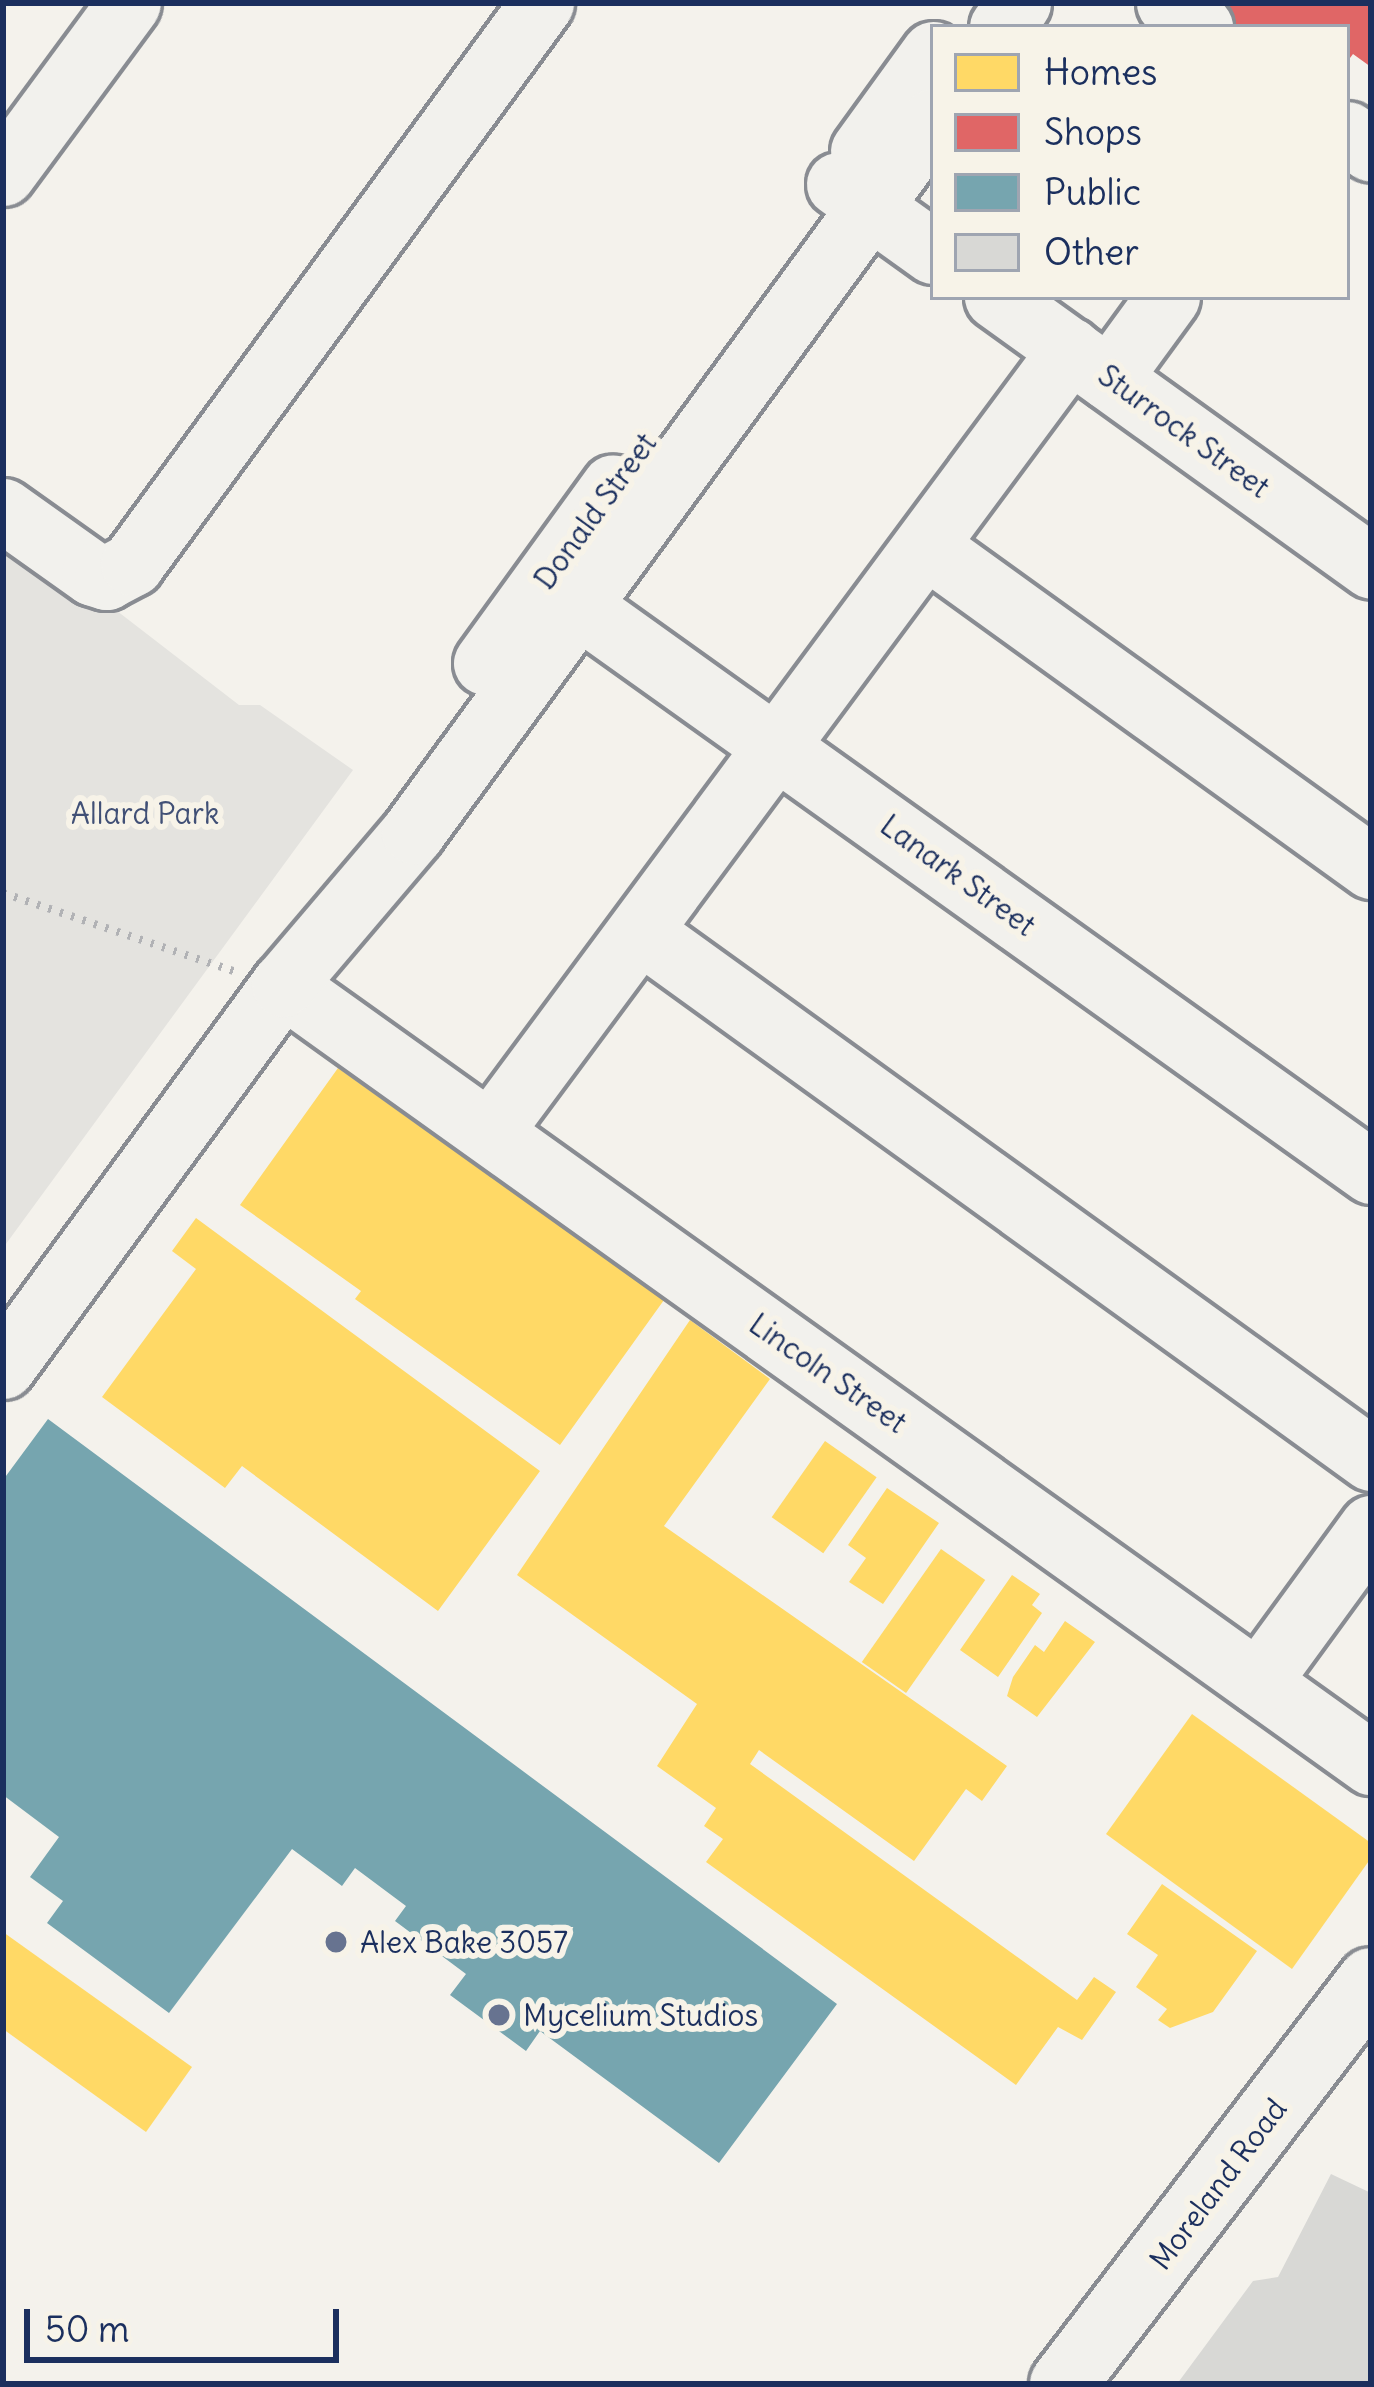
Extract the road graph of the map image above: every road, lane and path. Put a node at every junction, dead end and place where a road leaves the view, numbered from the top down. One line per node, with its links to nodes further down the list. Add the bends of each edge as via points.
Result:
1 (129, 3): 7 (street)
2 (542, 3): 13 (street, via 132,564 106,578 93,574)
3 (1168, 3): 4 (street)
4 (1197, 24)
5 (930, 58): 8 (street, Donald Street)
6 (930, 123): 8 (street, Donald Street)
7 (3, 174)
8 (854, 195): 9 (street); 16 (street, Donald Street)
9 (930, 250)
10 (1000, 300): 12 (street, Sturrock Street)
11 (1165, 300): 12 (street)
12 (1090, 364): 14 (street); 15 (street, Sturrock Street)
13 (3, 510)
14 (926, 546): 17 (street); 18 (street)
15 (1371, 566)
16 (561, 594): 17 (street, Lanark Street); 21 (street, Donald Street, via 408,772)
17 (777, 746): 20 (street); 23 (street, Lanark Street)
18 (1371, 867)
19 (3, 893): 21 (path)
20 (641, 932): 22 (street); 25 (street)
21 (283, 985): 22 (street, Lincoln Street); 24 (street, Donald Street)
22 (490, 1132): 27 (street, Lincoln Street)
23 (1371, 1172)
24 (3, 1367)
25 (1371, 1459)
26 (1371, 1527): 27 (street)
27 (1258, 1682): 28 (street, Lincoln Street)
28 (1371, 1763)
29 (1371, 1981): 30 (main road, Moreland Road)
30 (1063, 2384)

